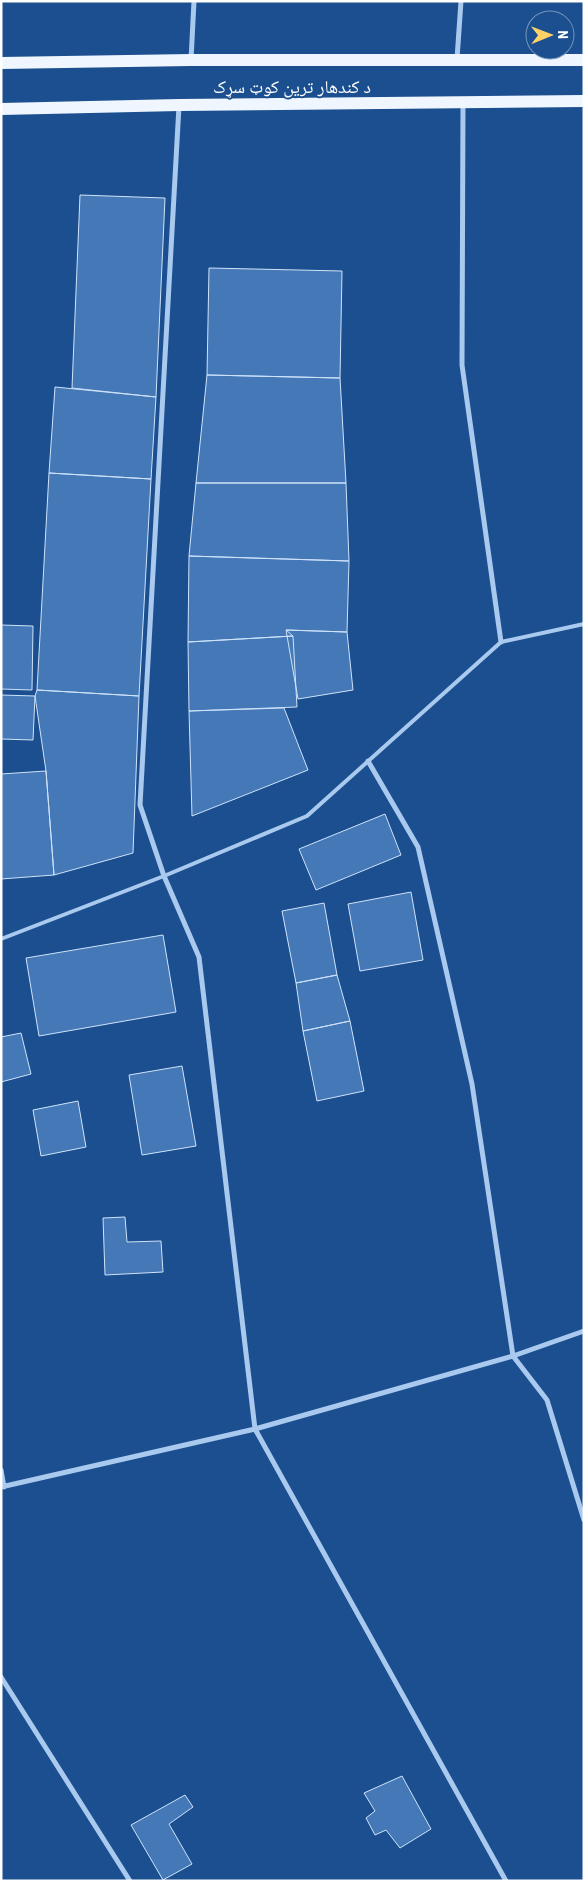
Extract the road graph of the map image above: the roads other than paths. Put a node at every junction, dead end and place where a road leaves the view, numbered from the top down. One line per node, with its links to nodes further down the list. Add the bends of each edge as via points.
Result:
1 (194, 1): 4 (street)
2 (461, 1): 3 (street)
3 (457, 59): 4 (main road, د کندهار ترين کوټ سړک); 5 (main road, د کندهار ترين کوټ سړک)
4 (191, 60): 6 (main road, د کندهار ترين کوټ سړک)
5 (584, 60)
6 (1, 62)
7 (584, 101): 8 (main road, د کندهار ترين کوټ سړک)
8 (463, 103): 9 (main road, د کندهار ترين کوټ سړک); 12 (street, via 462,365)
9 (178, 105): 10 (main road, د کندهار ترين کوټ سړک); 14 (street, via 140,805)
10 (1, 109)
11 (584, 624): 12 (lane)
12 (501, 642): 13 (lane)
13 (368, 761): 14 (lane, via 307,816); 17 (street, via 418,847 472,1084)
14 (164, 876): 15 (lane); 18 (street, via 199,957)
15 (1, 938)
16 (584, 1331): 17 (street)
17 (514, 1356): 18 (street); 21 (street, via 547,1400)
18 (255, 1429): 20 (street); 24 (street)
19 (1, 1470): 20 (street)
20 (3, 1487)
21 (584, 1520)
22 (1, 1677): 23 (street)
23 (130, 1881)
24 (506, 1881)

